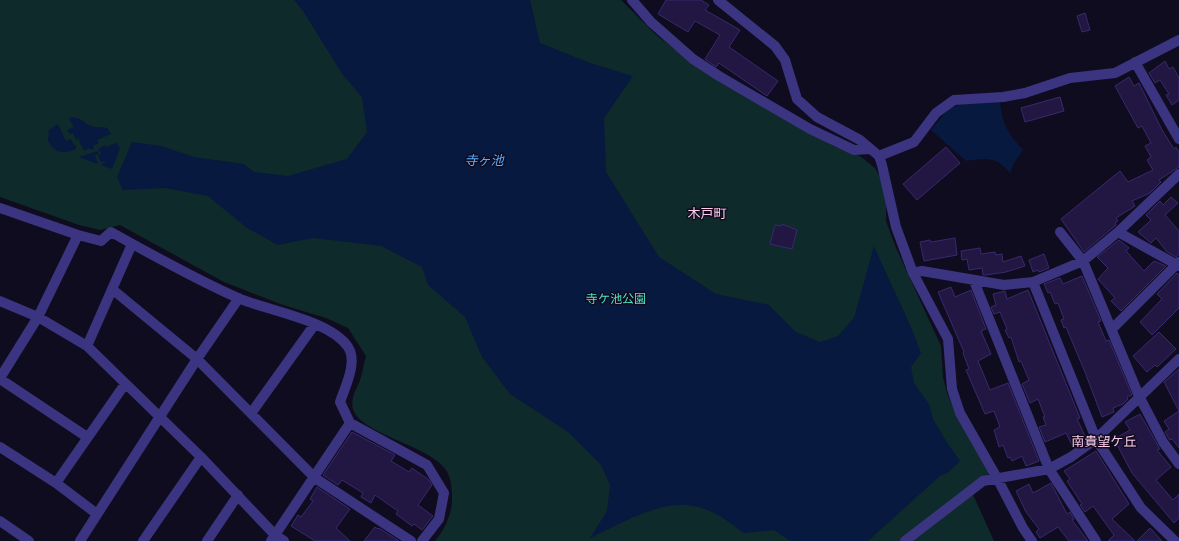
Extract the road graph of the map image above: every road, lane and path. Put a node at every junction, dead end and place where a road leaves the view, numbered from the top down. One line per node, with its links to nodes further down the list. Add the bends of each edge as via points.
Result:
1 (632, 0): 6 (street, via 651,22 693,59 719,76 810,129 854,150)
2 (718, 0): 6 (street, via 775,46 785,60 797,99 817,116 860,140)
3 (1179, 40): 4 (street)
4 (1135, 62): 5 (street); 7 (street, via 1115,73 1070,78 1025,93 954,100 936,113 914,142)
5 (1179, 139)
6 (870, 149): 7 (street)
7 (879, 156): 16 (street, via 896,227)
8 (1179, 174): 11 (street)
9 (0, 208): 12 (street)
10 (1060, 232): 14 (street)
11 (1118, 232): 14 (street); 15 (street)
12 (78, 235): 13 (street, via 101,241 111,232); 22 (street)
13 (132, 244): 19 (street); 20 (street)
14 (1083, 261): 18 (street); 24 (street)
15 (1178, 264): 24 (street)
16 (913, 273): 17 (street, via 922,271); 41 (street, via 948,339 952,389 960,413)
17 (974, 281): 18 (street, via 1004,285); 39 (street)
18 (1033, 282): 35 (street)
19 (112, 289): 25 (street); 26 (street)
20 (239, 298): 23 (street); 26 (street)
21 (0, 301): 22 (street)
22 (38, 317): 25 (street); 28 (street)
23 (315, 324): 31 (street); 33 (street, via 336,336 349,348 353,361 340,402)
24 (1112, 329): 30 (street)
25 (87, 346): 29 (street)
26 (197, 359): 31 (street); 32 (street)
27 (1179, 359): 30 (street)
28 (0, 379): 34 (street)
29 (125, 384): 32 (street); 34 (street)
30 (1139, 396): 35 (street); 38 (street, via 1163,442)
31 (252, 412): 40 (street)
32 (161, 418): 37 (street); 44 (street)
33 (350, 424): 40 (street); 53 (street, via 427,465 444,493 439,519)
34 (87, 437): 42 (street)
35 (1096, 439): 39 (street); 57 (street, via 1141,508)
36 (0, 447): 42 (street)
37 (201, 456): 43 (street); 49 (street)
38 (1179, 464)
39 (1049, 469): 41 (street); 56 (street)
40 (315, 478): 46 (street); 52 (street)
41 (997, 478): 54 (street, via 983,481); 55 (street)
42 (56, 483): 44 (street)
43 (238, 495): 46 (street); 50 (street)
44 (97, 514): 48 (street)
45 (0, 521): 47 (street)
46 (273, 538): 51 (street)
47 (22, 539)
48 (80, 541)
49 (143, 541)
50 (207, 541)
51 (284, 541)
52 (410, 541)
53 (422, 541)
54 (905, 541)
55 (1032, 541)
56 (1096, 541)
57 (1175, 541)

